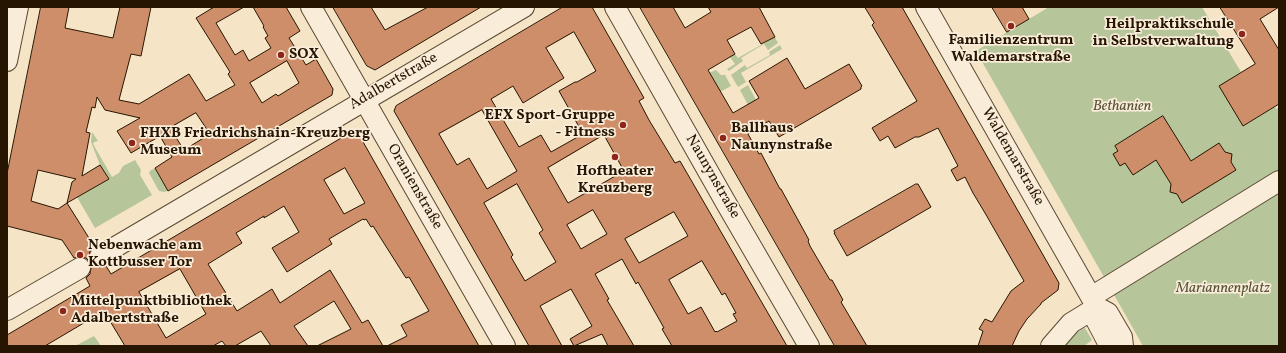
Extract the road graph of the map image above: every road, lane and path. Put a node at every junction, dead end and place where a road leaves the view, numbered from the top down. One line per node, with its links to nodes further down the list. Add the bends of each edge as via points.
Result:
1 (18, 7): 6 (street)
2 (311, 7): 7 (street, Oranienstraße)
3 (524, 7): 7 (street, Adalbertstraße)
4 (615, 7): 14 (street, Naunynstraße)
5 (926, 7): 11 (street, Waldemarstraße)
6 (7, 61)
7 (364, 100): 9 (street, Adalbertstraße); 13 (street, Oranienstraße)
8 (1279, 181): 11 (street)
9 (100, 256)
10 (80, 268): 12 (street)
11 (1094, 302): 15 (street); 16 (street, Waldemarstraße, via 1096,320); 17 (street, Waldemarstraße, via 1108,313 1122,337)
12 (7, 310)
13 (504, 346)
14 (809, 346)
15 (1051, 346)
16 (1112, 346)
17 (1123, 346)

